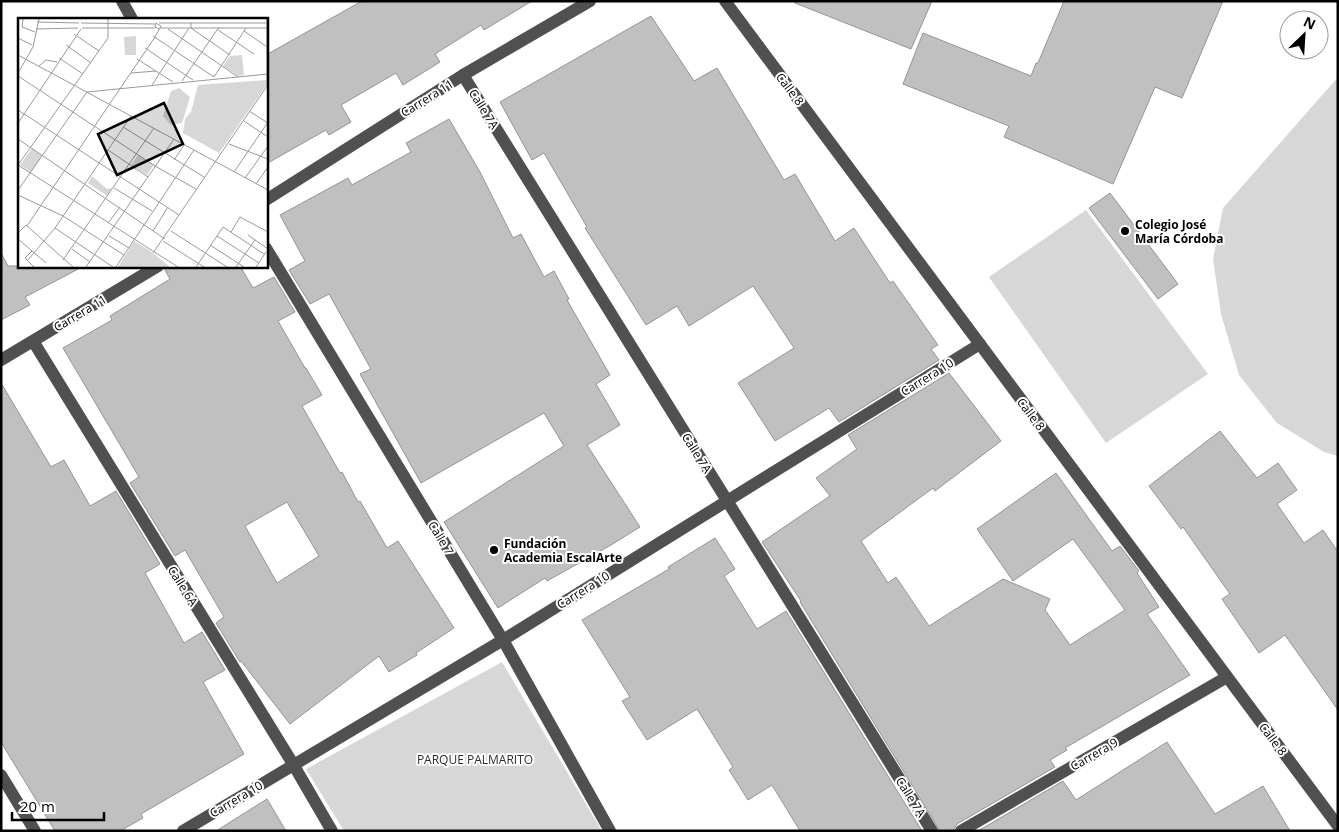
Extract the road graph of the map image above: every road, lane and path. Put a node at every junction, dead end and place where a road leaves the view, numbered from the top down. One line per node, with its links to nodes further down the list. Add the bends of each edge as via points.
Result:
1 (122, 1): 4 (street)
2 (590, 1): 5 (street, Carrera 11)
3 (725, 1): 10 (street, Calle 8)
4 (131, 18)
5 (464, 75): 6 (street, Carrera 11); 12 (street, Calle 7A)
6 (268, 199)
7 (268, 251): 13 (street, Calle 7)
8 (155, 268): 9 (street, Carrera 11)
9 (33, 341): 11 (street, Carrera 11); 15 (street, Calle 6A)
10 (980, 344): 12 (street, Carrera 10); 14 (street, Calle 8)
11 (1, 360)
12 (726, 501): 13 (street, Carrera 10); 22 (street, Calle 7A)
13 (503, 640): 15 (street, Carrera 10); 21 (street, Calle 7)
14 (1227, 677): 17 (street, Calle 8); 23 (street, Carrera 9)
15 (293, 764): 19 (street, Carrera 10); 20 (street, Calle 6A)
16 (1, 775): 18 (street)
17 (1338, 826)
18 (35, 831)
19 (183, 831)
20 (332, 831)
21 (610, 831)
22 (932, 831)
23 (960, 831)

